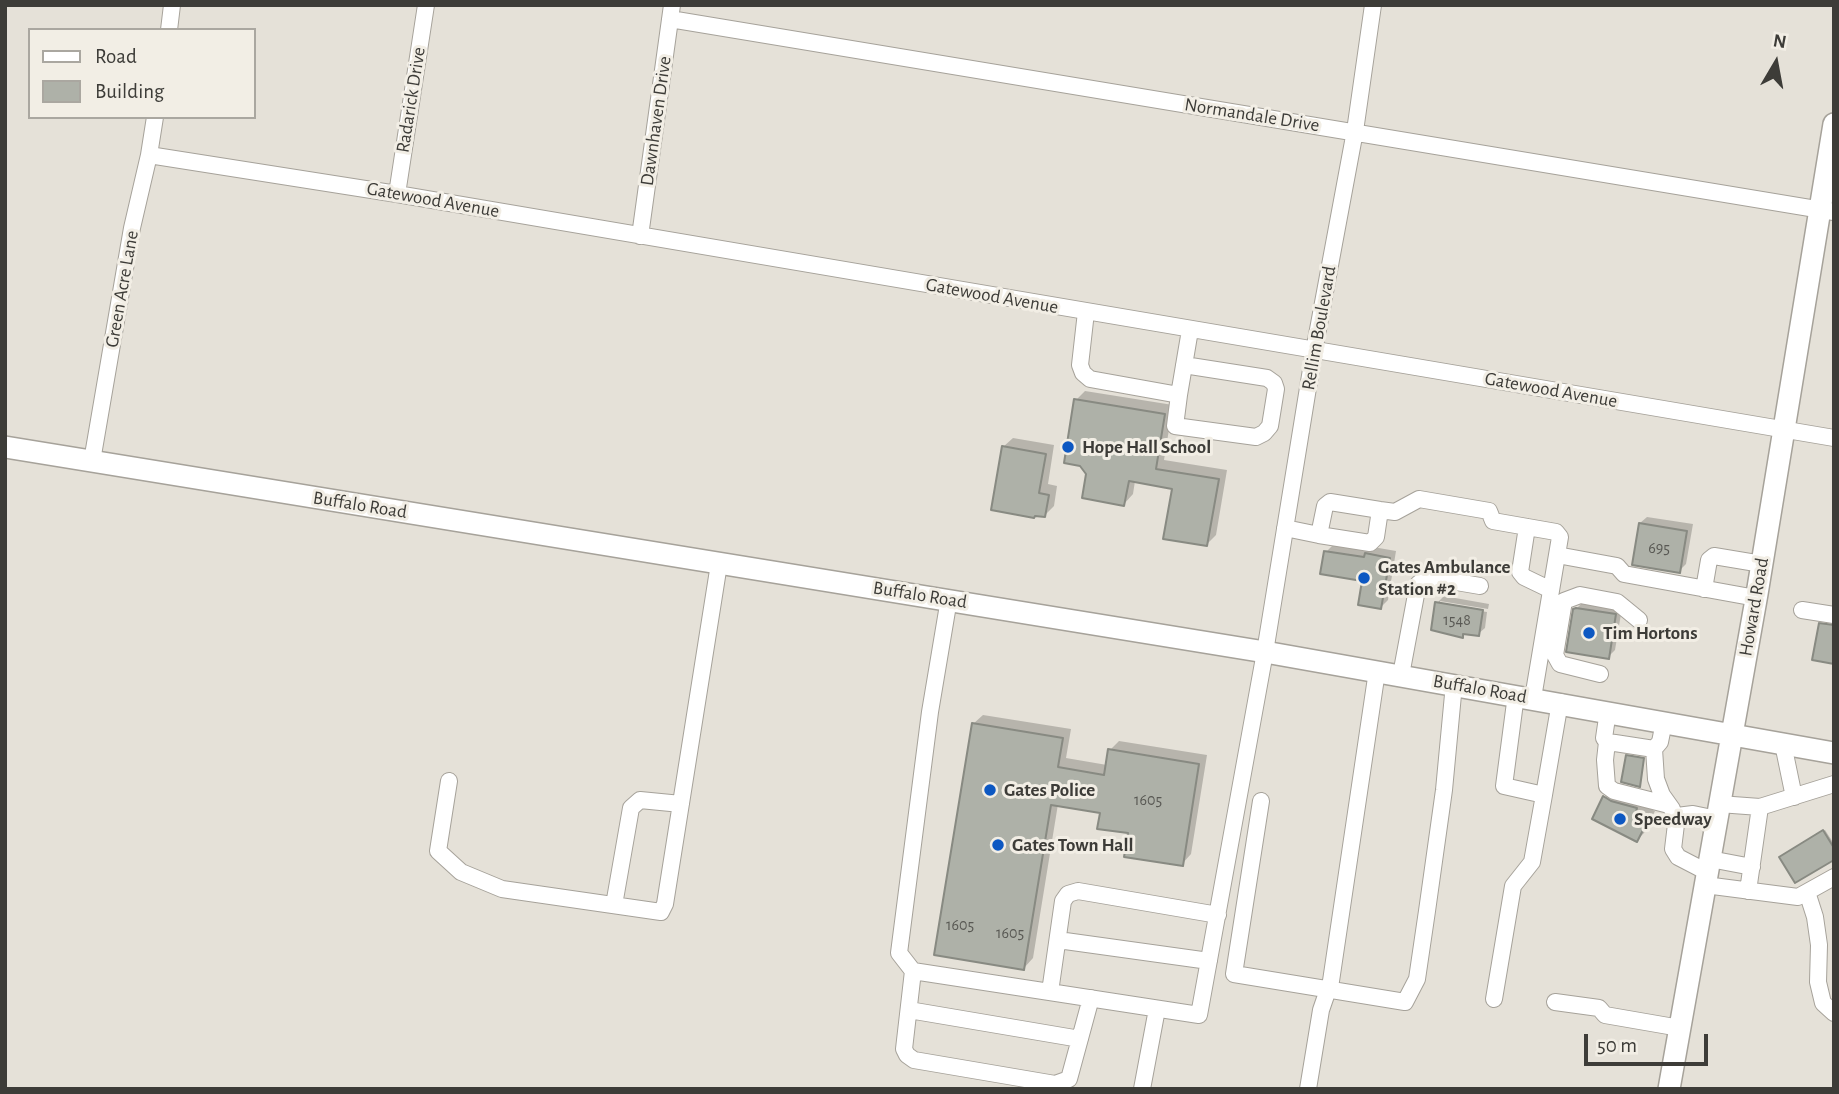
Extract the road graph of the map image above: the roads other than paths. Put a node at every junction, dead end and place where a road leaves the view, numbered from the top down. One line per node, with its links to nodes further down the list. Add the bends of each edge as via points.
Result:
1 (172, 5): 5 (street)
2 (426, 5): 10 (street, Radarick Drive)
3 (1373, 5): 8 (street, Rellim Boulevard)
4 (671, 12): 8 (street, Normandale Drive); 12 (street, Dawnhaven Drive)
5 (169, 28)
6 (155, 119): 9 (street, Green Acre Lane)
7 (1834, 124): 11 (main road, Howard Road)
8 (1355, 131): 11 (street, Normandale Drive); 15 (street, Rellim Boulevard)
9 (149, 155): 10 (street, Gatewood Avenue); 21 (street, Green Acre Lane)
10 (397, 194): 12 (street, Gatewood Avenue)
11 (1827, 211): 18 (main road, Howard Road)
12 (640, 236): 13 (street, Gatewood Avenue)
13 (1086, 312): 14 (street, Gatewood Avenue); 17 (street, via 1083,373 1090,379)
14 (1190, 330): 15 (street, Gatewood Avenue); 16 (street)
15 (1314, 351): 18 (street, Gatewood Avenue); 24 (street, Rellim Boulevard)
16 (1184, 365): 17 (street); 17 (street, via 1268,378 1276,388 1270,426 1256,437 1175,426)
17 (1179, 395)
18 (1783, 429): 19 (street, Gatewood Avenue); 28 (main road, Howard Road)
19 (1834, 438)
20 (5, 447): 21 (main road, Buffalo Road)
21 (92, 461): 27 (main road, Buffalo Road)
22 (1380, 510): 23 (street, via 1395,512 1419,499 1489,511 1493,521); 25 (street, via 1330,502); 25 (street, via 1376,537 1370,543)
23 (1527, 527): 26 (street, via 1556,532 1560,537); 31 (street, via 1520,572)
24 (1285, 528): 25 (street); 37 (street, Rellim Boulevard)
25 (1319, 535)
26 (1557, 555): 30 (street, via 1617,566 1624,575); 31 (street)
27 (719, 564): 33 (main road, Buffalo Road); 56 (street)
28 (1762, 564): 30 (street, via 1714,556); 32 (main road, Howard Road)
29 (1480, 586): 40 (street, via 1427,578 1418,584)
30 (1703, 589): 32 (street)
31 (1551, 590): 42 (street)
32 (1756, 598): 46 (main road, Howard Road)
33 (949, 599): 37 (main road, Buffalo Road); 69 (street, via 898,953)
34 (1802, 610): 35 (street)
35 (1834, 615)
36 (1639, 620): 39 (street, via 1617,602 1580,595 1564,601 1555,654 1560,664)
37 (1265, 652): 38 (main road, Buffalo Road); 66 (street, Rellim Boulevard)
38 (1377, 671): 40 (main road, Buffalo Road); 70 (street)
39 (1600, 674)
40 (1401, 675): 41 (main road, Buffalo Road)
41 (1454, 684): 42 (main road, Buffalo Road); 70 (street, via 1417,979 1405,1002)
42 (1524, 696): 43 (main road, Buffalo Road); 53 (street, via 1504,786)
43 (1560, 702): 44 (main road, Buffalo Road); 53 (street)
44 (1608, 711): 45 (main road, Buffalo Road); 47 (street)
45 (1664, 722): 46 (main road, Buffalo Road); 49 (street)
46 (1731, 736): 48 (main road, Buffalo Road); 59 (main road, Howard Road)
47 (1607, 741): 49 (street); 58 (street, via 1607,786)
48 (1783, 744): 50 (main road, Buffalo Road); 54 (street)
49 (1654, 749): 58 (street, via 1656,779)
50 (1834, 753)
51 (449, 781): 65 (street, via 438,851 461,872 502,888)
52 (1834, 784): 54 (street)
53 (1544, 795): 73 (street, via 1532,862 1513,886)
54 (1794, 797): 57 (street)
55 (1261, 801): 70 (street, via 1234,974)
56 (681, 804): 65 (street, via 640,800 631,808); 65 (street, via 661,912)
57 (1760, 807): 59 (street); 60 (street)
58 (1673, 811): 59 (street); 61 (street, via 1673,849 1678,857)
59 (1718, 812): 61 (main road, Howard Road)
60 (1752, 867): 61 (street); 63 (street)
61 (1707, 872): 63 (street); 78 (main road, Howard Road)
62 (1834, 877): 64 (street)
63 (1748, 891): 64 (street, via 1798,897)
64 (1807, 892): 77 (street, via 1819,945 1818,982 1823,1003)
65 (614, 905)
66 (1217, 915): 67 (street, via 1078,891 1063,901); 68 (street, Rellim Boulevard)
67 (1058, 940): 68 (street); 71 (street)
68 (1209, 961): 75 (street, Rellim Boulevard, via 1199,1015)
69 (913, 971): 71 (street); 76 (street)
70 (1328, 989): 81 (street)
71 (1050, 992): 72 (street)
72 (1091, 999): 75 (street); 79 (street)
73 (1494, 999)
74 (1555, 1002): 78 (street)
75 (1157, 1009): 80 (street)
76 (909, 1010): 79 (street); 79 (street, via 904,1049 914,1060 1042,1082 1069,1079)
77 (1834, 1013)
78 (1680, 1028): 82 (main road, Howard Road)
79 (1080, 1039)
80 (1142, 1089)
81 (1308, 1089)
82 (1669, 1089)

